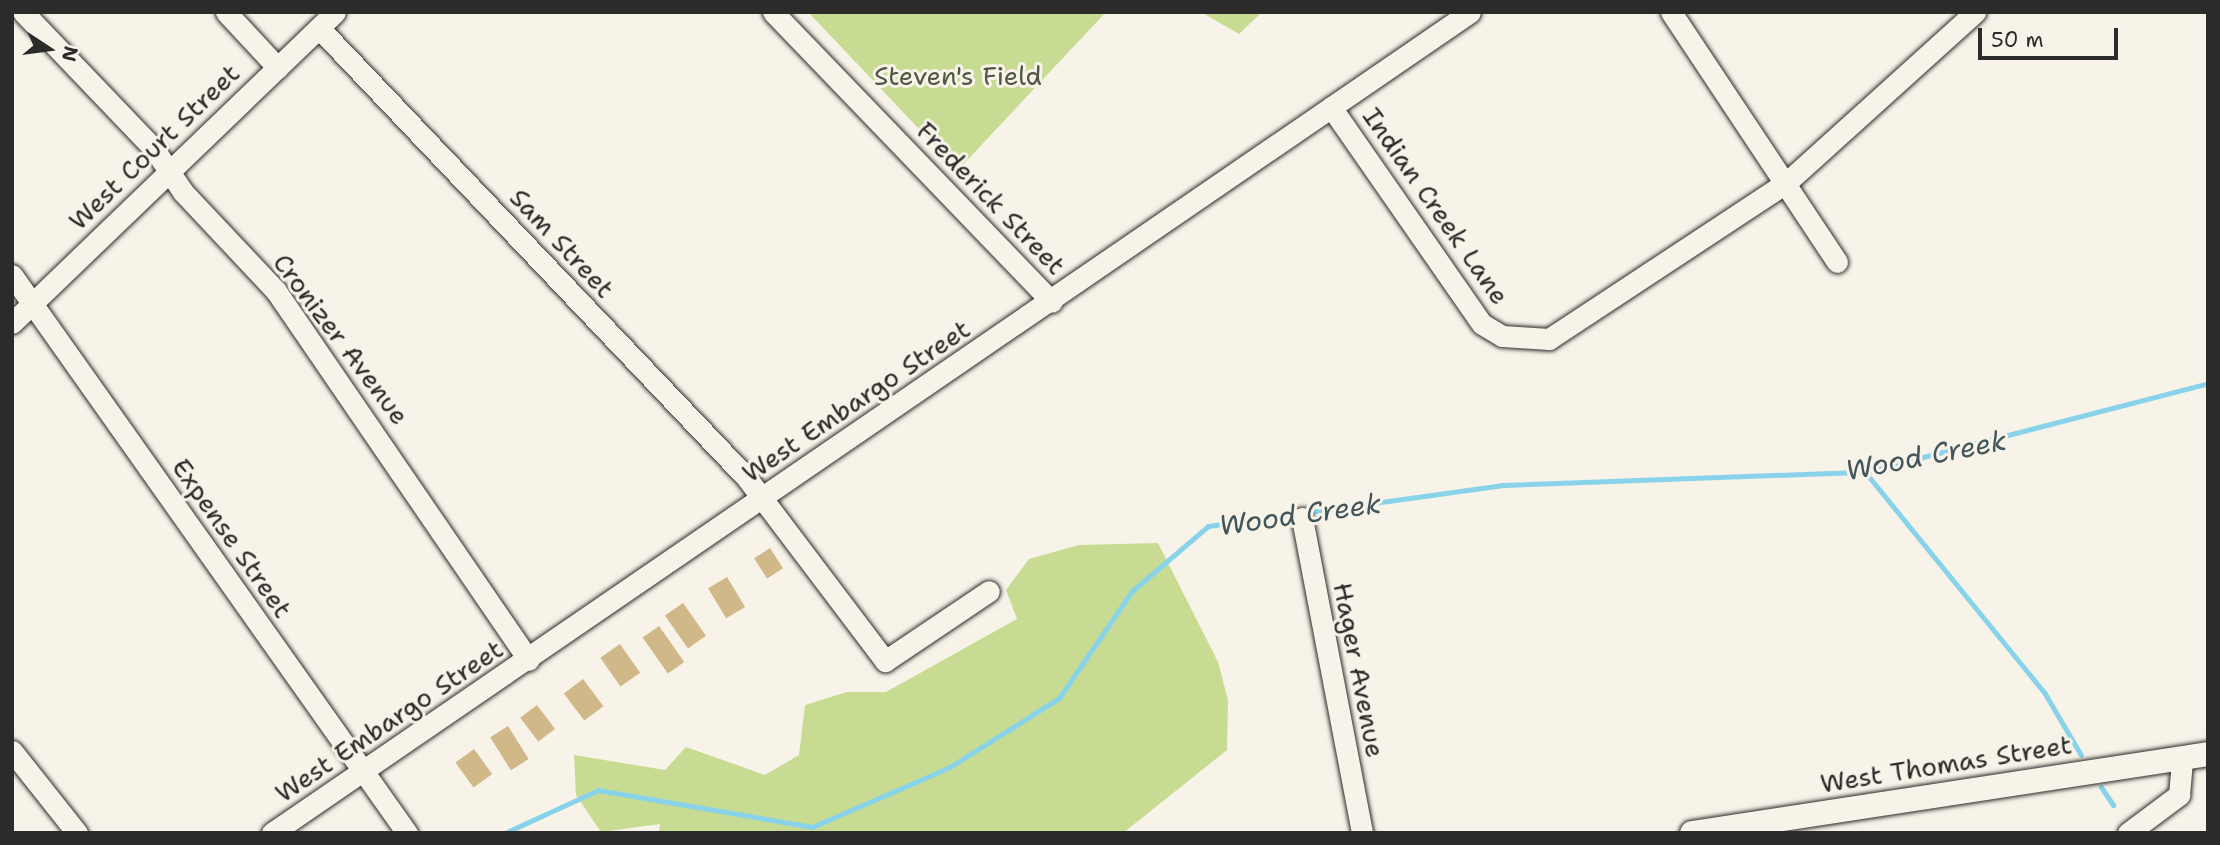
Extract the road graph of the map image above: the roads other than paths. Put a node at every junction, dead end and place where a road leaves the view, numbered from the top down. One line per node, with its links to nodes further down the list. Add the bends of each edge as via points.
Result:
1 (23, 12): 11 (street, Cronizer Avenue)
2 (226, 12): 9 (street)
3 (335, 12): 8 (street, West Court Street)
4 (773, 12): 15 (street, Frederick Street)
5 (1470, 12): 10 (street, West Embargo Street)
6 (1671, 12): 12 (street)
7 (1975, 12): 12 (street, Indian Creek Lane)
8 (319, 28): 9 (street, West Court Street); 18 (street, Sam Street)
9 (278, 68): 11 (street, West Court Street)
10 (1331, 107): 12 (street, Indian Creek Lane, via 1482,324 1525,340 1549,338 1585,319); 15 (street, West Embargo Street)
11 (169, 172): 16 (street, West Court Street); 21 (street, Cronizer Avenue, via 276,292)
12 (1786, 183): 13 (street)
13 (1837, 262)
14 (12, 275): 16 (street, Expense Street)
15 (1052, 302): 18 (street, West Embargo Street)
16 (32, 304): 17 (street, West Court Street); 25 (street, Expense Street)
17 (12, 323)
18 (763, 498): 20 (street, Sam Street, via 885,661); 21 (street, West Embargo Street)
19 (1302, 518): 29 (street, Hager Avenue)
20 (989, 591)
21 (529, 660): 25 (street, West Embargo Street)
22 (12, 751): 26 (street)
23 (2208, 754): 24 (street, West Thomas Street)
24 (2182, 758): 30 (street, West Thomas Street); 31 (street, via 2179,794)
25 (365, 773): 27 (street, West Embargo Street); 28 (street, Expense Street)
26 (77, 833)
27 (272, 833)
28 (407, 833)
29 (1362, 833)
30 (1692, 833)
31 (2128, 833)

